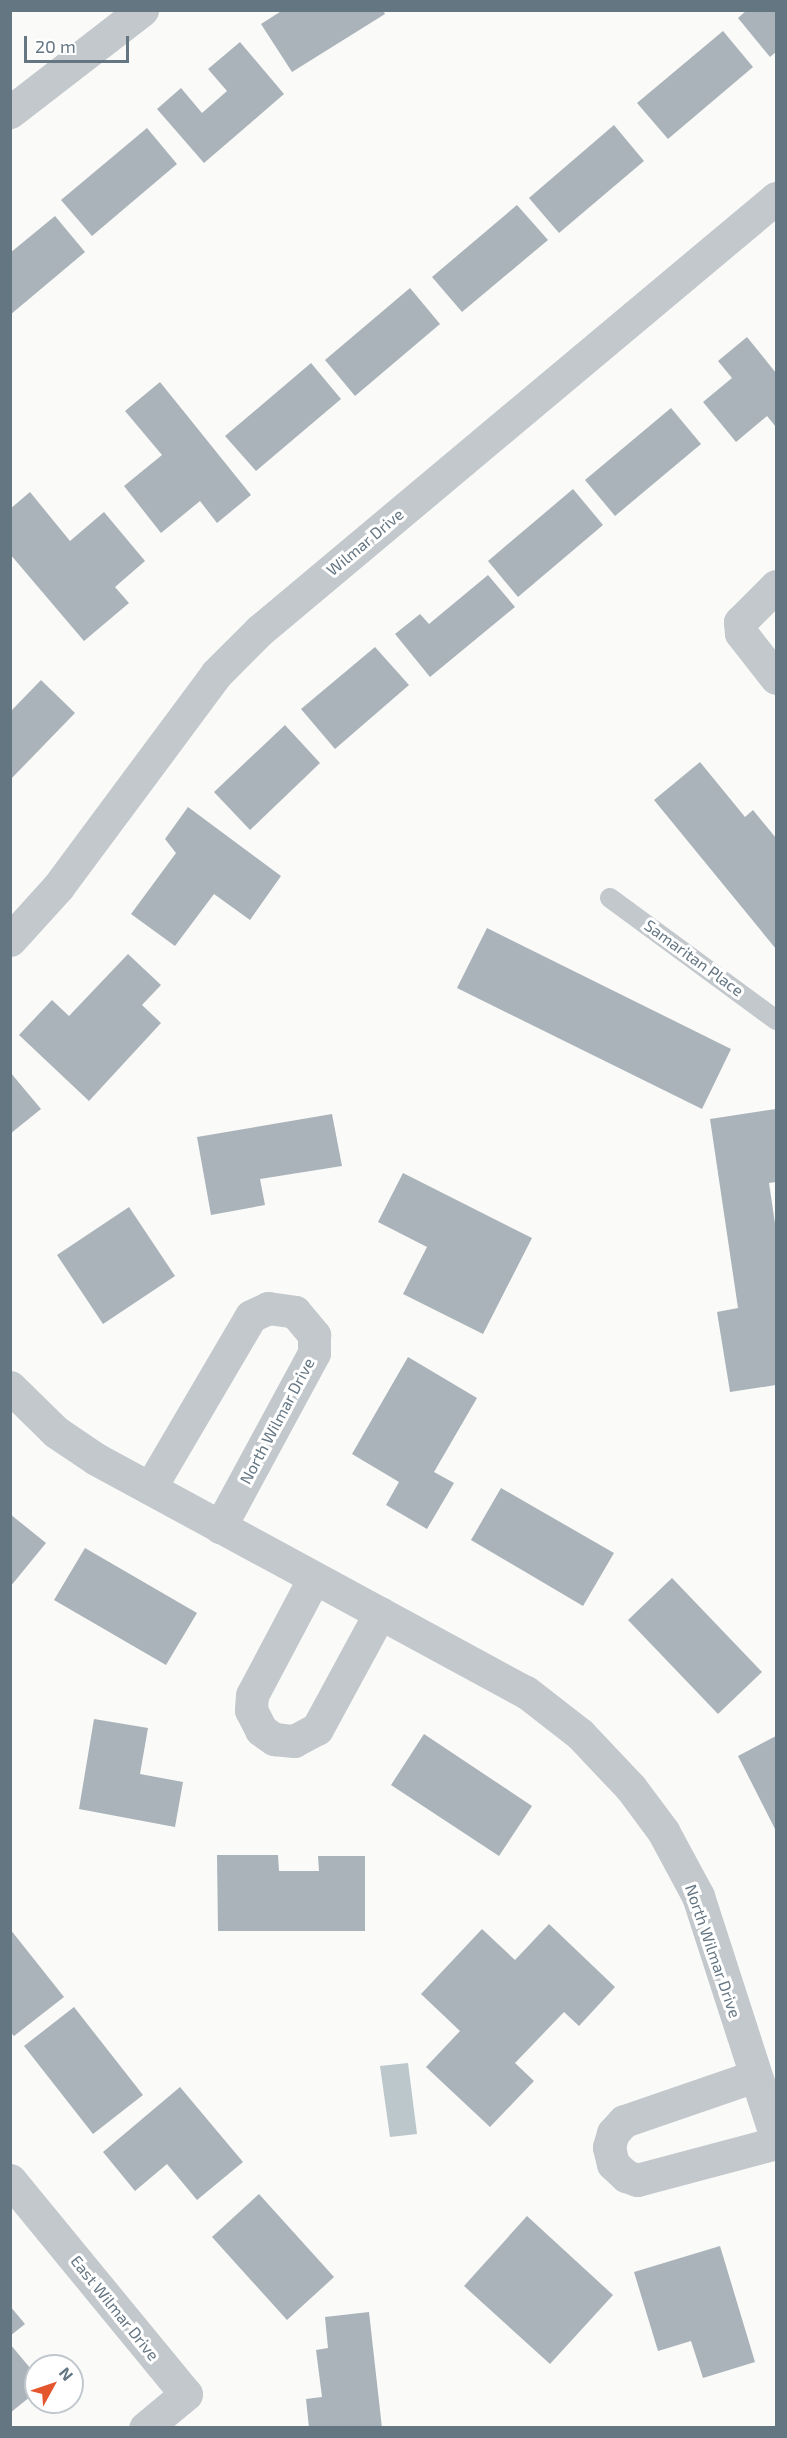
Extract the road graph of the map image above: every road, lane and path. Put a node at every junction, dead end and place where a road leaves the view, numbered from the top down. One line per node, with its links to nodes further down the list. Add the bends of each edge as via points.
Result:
1 (142, 10): 2 (street)
2 (10, 112)
3 (777, 198): 7 (street, Wilmar Drive, via 260,630 216,674 58,887)
4 (777, 586): 5 (street, via 740,622 741,633)
5 (777, 678)
6 (610, 898): 8 (lane, Samaritan Place)
7 (10, 940)
8 (777, 1020)
9 (10, 1387): 10 (street, North Wilmar Drive, via 56,1432)
10 (150, 1488): 11 (street, North Wilmar Drive); 11 (street, North Wilmar Drive, via 251,1316 268,1308 295,1312 308,1323 314,1335 314,1353)
11 (220, 1527): 12 (street, North Wilmar Drive)
12 (314, 1578): 13 (street, North Wilmar Drive); 13 (street, via 252,1695 251,1710 261,1730 274,1739 294,1741 317,1729)
13 (380, 1613): 14 (street, North Wilmar Drive, via 526,1692 580,1734 631,1788 663,1831 698,1896)
14 (755, 2076): 15 (street, North Wilmar Drive); 16 (street, via 624,2121 613,2133 609,2147 613,2164 637,2180)
15 (777, 2137)
16 (777, 2143)
17 (10, 2180): 18 (street, East Wilmar Drive, via 186,2394)
18 (145, 2427)

